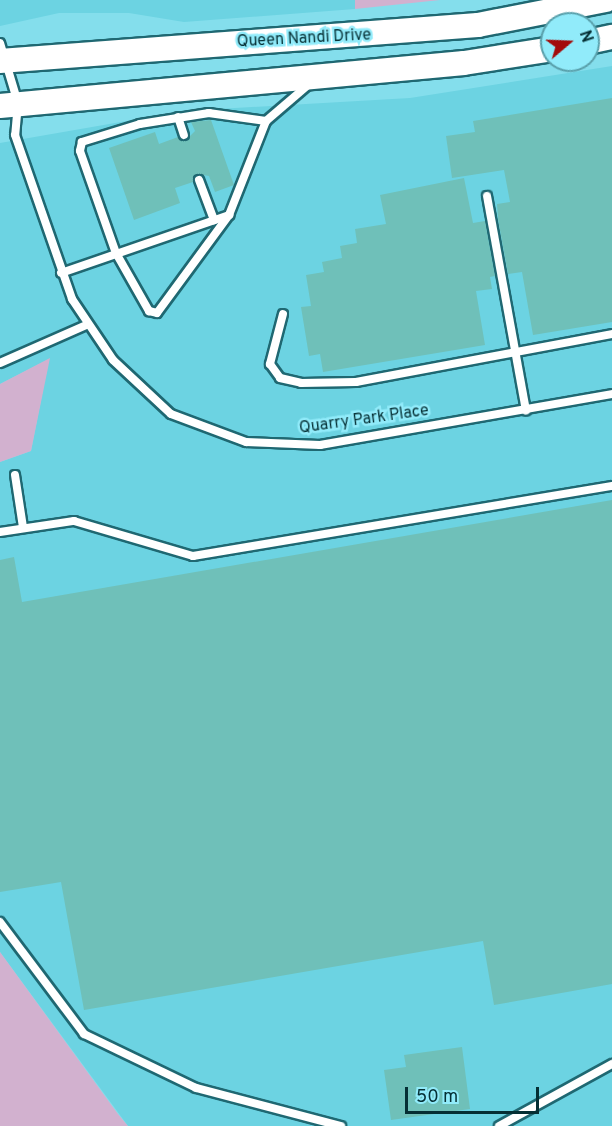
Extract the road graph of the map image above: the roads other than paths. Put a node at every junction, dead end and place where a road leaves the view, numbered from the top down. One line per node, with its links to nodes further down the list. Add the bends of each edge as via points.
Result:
1 (606, 0): 3 (main road, Queen Nandi Drive, via 478,25)
2 (540, 50): 4 (main road)
3 (2, 55): 5 (lane, Quarry Park Place)
4 (323, 75): 5 (main road); 7 (lane)
5 (9, 114): 14 (lane, Quarry Park Place)
6 (178, 117): 7 (lane, via 209,112); 8 (lane); 13 (lane, via 86,138 80,151)
7 (266, 121): 11 (lane)
8 (184, 135)
9 (199, 180): 12 (lane)
10 (488, 196): 18 (lane)
11 (229, 215): 12 (lane); 13 (lane, via 157,313 148,311)
12 (214, 220): 13 (lane)
13 (116, 253): 14 (lane)
14 (61, 273): 16 (lane, Quarry Park Place)
15 (283, 314): 18 (lane, via 270,364 280,378 301,383 356,382)
16 (86, 325): 19 (lane); 21 (lane, Quarry Park Place, via 113,360 171,414 246,442 320,445)
17 (612, 334): 18 (lane)
18 (516, 351): 21 (lane)
19 (0, 363)
20 (612, 394): 21 (lane, Quarry Park Place)
21 (526, 410)
22 (15, 475): 24 (lane)
23 (612, 486): 24 (lane, via 193,556 74,521)
24 (24, 527): 25 (lane)
25 (0, 532)
26 (0, 922): 28 (lane, via 84,1034 196,1088)
27 (612, 1064): 29 (lane)
28 (341, 1126)
29 (499, 1126)

